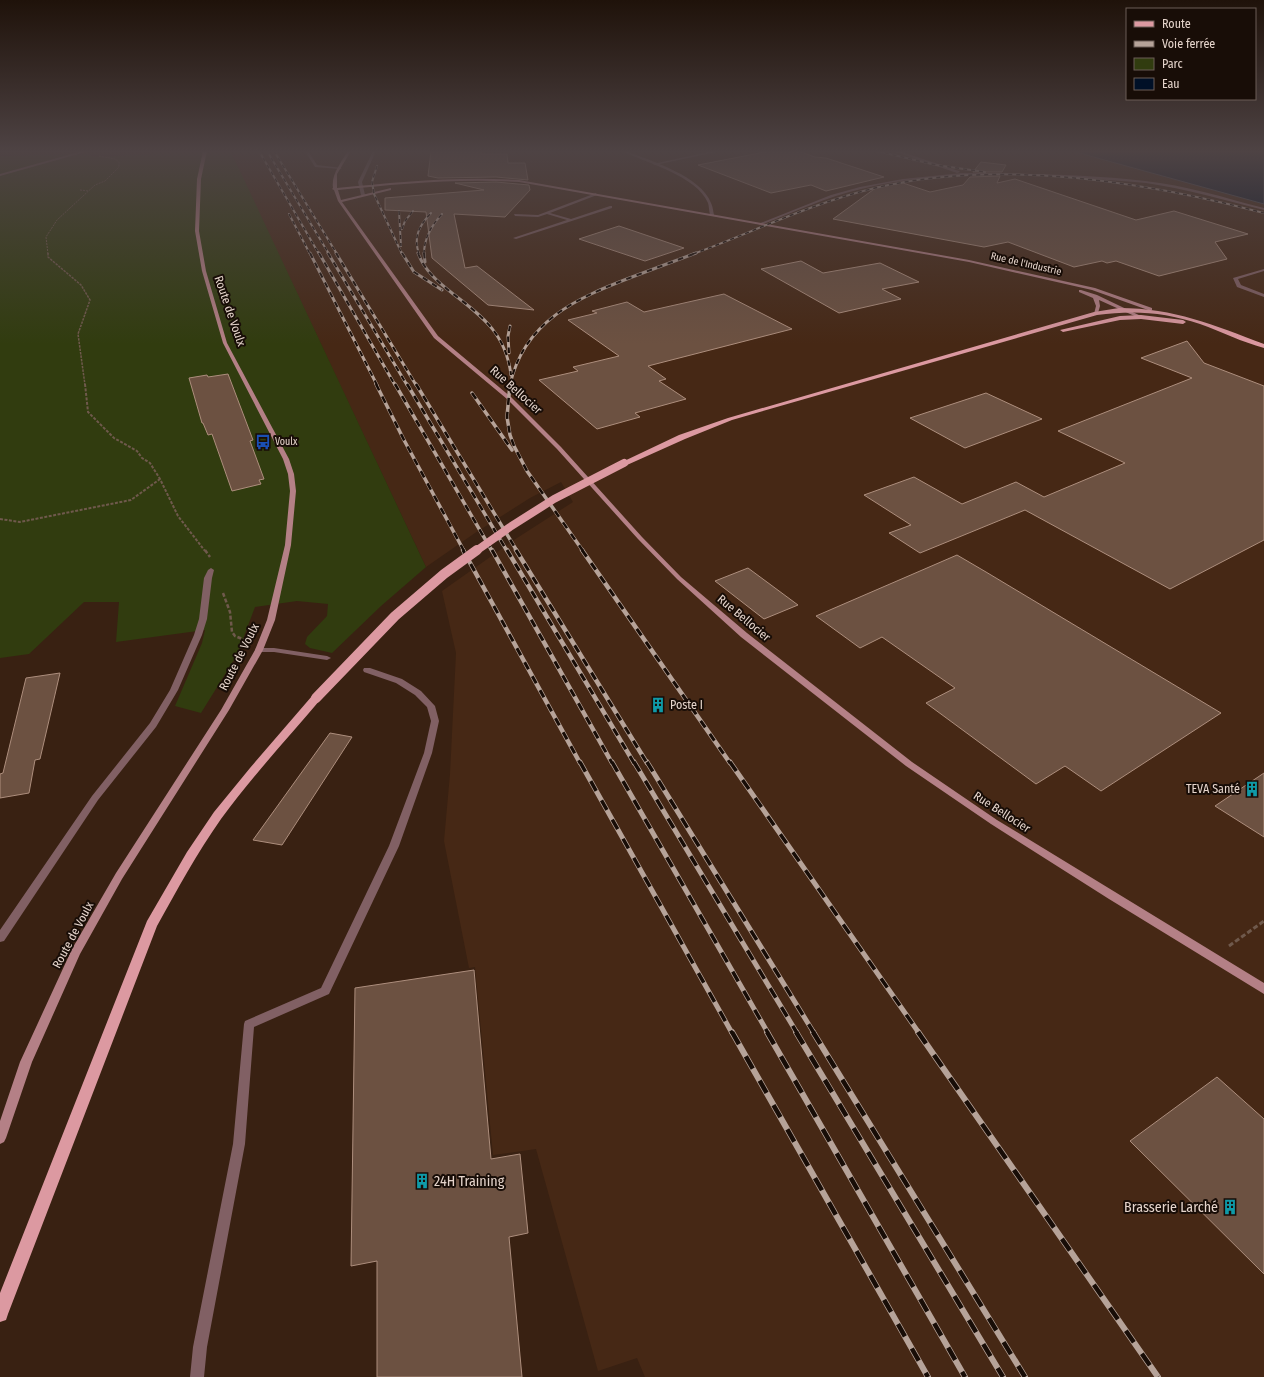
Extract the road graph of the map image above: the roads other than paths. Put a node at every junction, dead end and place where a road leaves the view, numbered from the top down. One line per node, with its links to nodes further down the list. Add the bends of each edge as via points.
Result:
1 (197, 215): 24 (main road, Route de Voulx, via 196,231 204,271 225,343 286,459 293,483 288,545 271,620)
2 (350, 215): 28 (main road, Rue Bellocier, via 436,337 509,398 559,448 679,578 744,634 909,764 994,822)
3 (521, 215): 4 (street)
4 (540, 215)
5 (555, 215): 9 (street)
6 (586, 215): 9 (street)
7 (713, 215): 10 (main road, Rue de l'Industrie)
8 (782, 215): 10 (street)
9 (572, 220): 11 (street)
10 (760, 224): 13 (main road, Rue de l'Industrie, via 969,261)
11 (514, 238)
12 (1264, 270): 15 (street, via 1235,278 1239,286)
13 (1064, 284): 14 (main road); 16 (main road, via 1093,289)
14 (1094, 296): 17 (main road); 18 (main road, via 1098,306)
15 (1264, 296)
16 (1135, 306): 17 (main road); 19 (main road); 20 (main road, via 1193,319)
17 (1123, 309): 18 (main road); 19 (main road)
18 (1096, 313): 22 (main road)
19 (1141, 317): 20 (main road, via 1193,324); 22 (main road, via 1103,320)
20 (1232, 334): 21 (main road)
21 (1263, 346)
22 (969, 351): 30 (main road, bridge, via 730,419 624,462 554,499 510,527 444,574 395,616 316,698 217,816 151,925)
23 (211, 570): 27 (street, via 198,635 174,690 153,725 95,798)
24 (259, 650): 25 (street); 29 (main road, Route de Voulx, via 225,710 119,876 76,952 26,1062)
25 (327, 658)
26 (367, 670): 31 (street, via 399,681 418,693 431,706 435,721 428,753 394,846 325,991 249,1024 239,1144 200,1347)
27 (0, 938)
28 (1264, 989)
29 (0, 1138)
30 (0, 1314)
31 (197, 1377)

